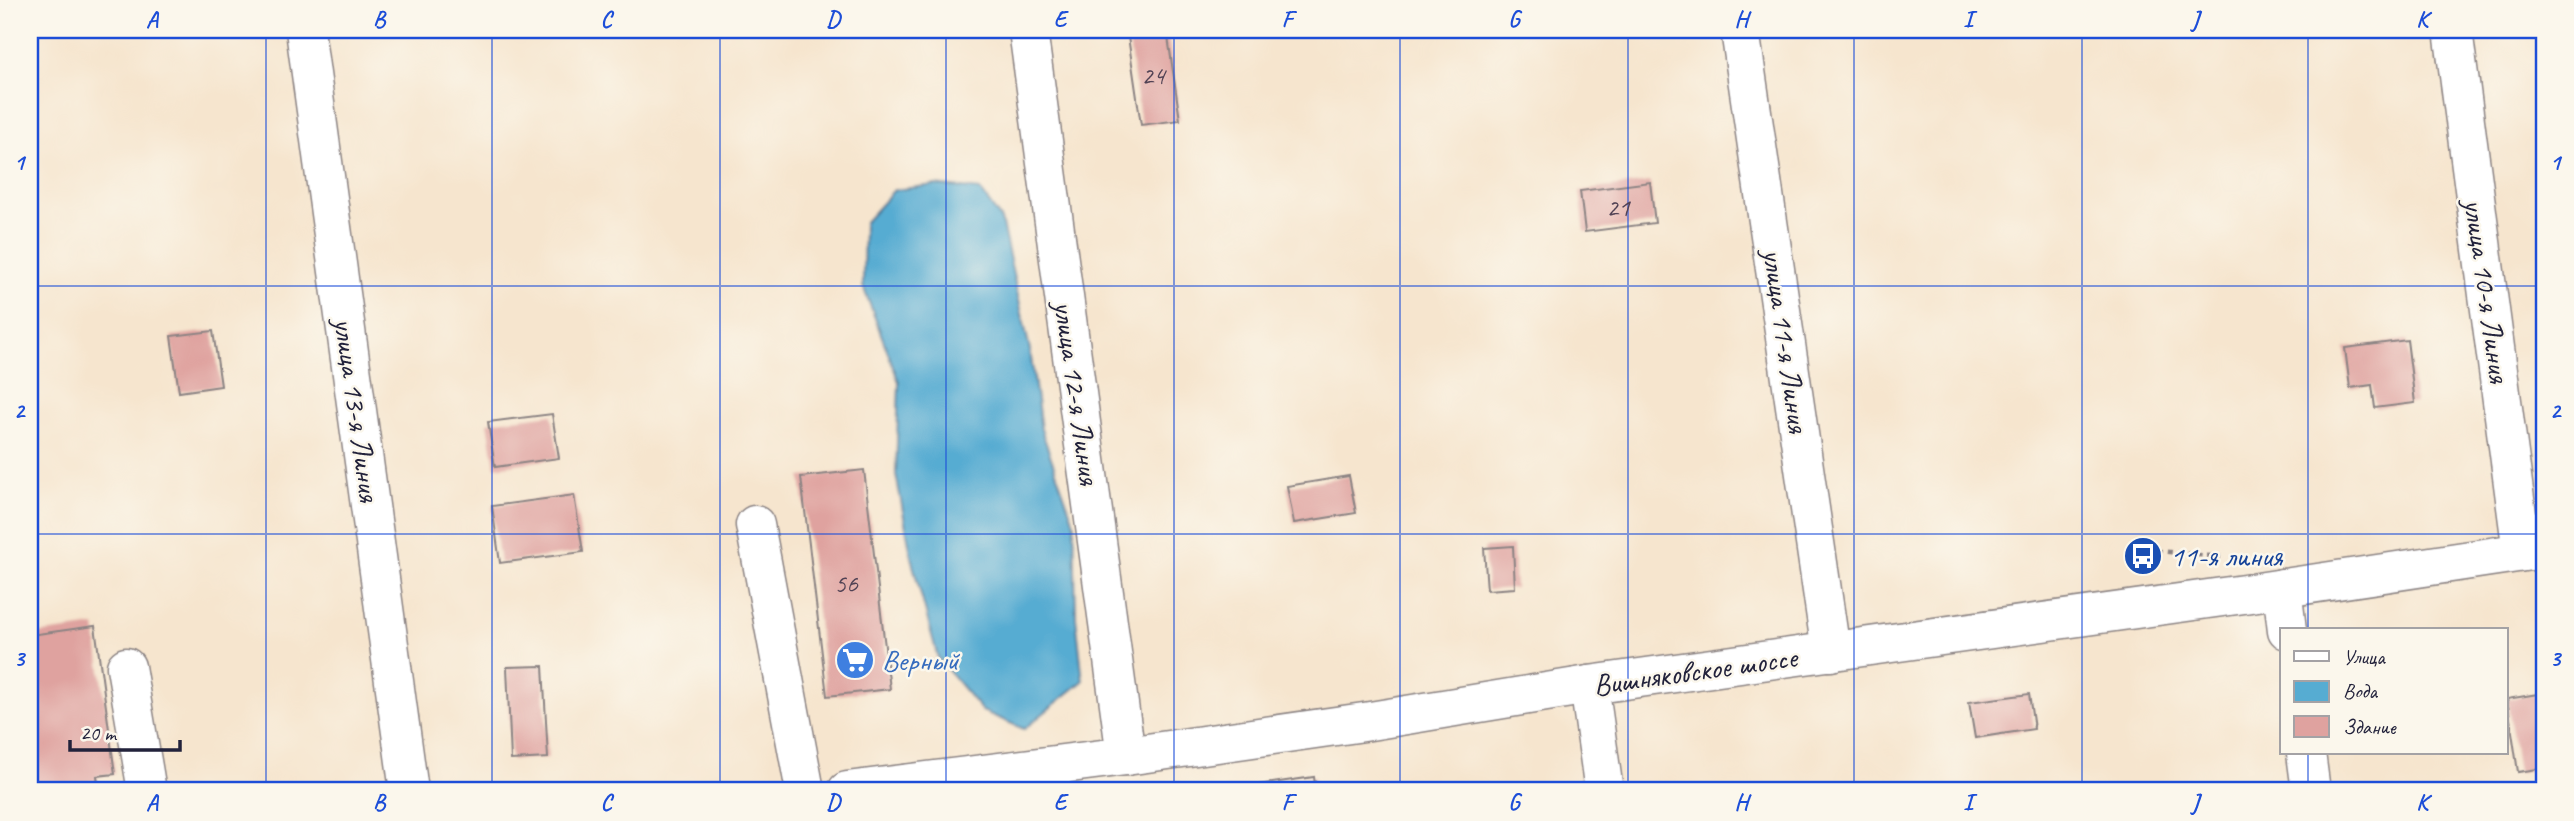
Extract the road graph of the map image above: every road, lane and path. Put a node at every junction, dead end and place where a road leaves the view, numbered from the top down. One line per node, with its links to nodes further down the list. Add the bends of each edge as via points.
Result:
1 (305, 30): 18 (street, улица 13-я Линия)
2 (1028, 30): 15 (street, улица 12-я Линия)
3 (1740, 30): 11 (street, улица 11-я Линия)
4 (2453, 30): 7 (street, улица 10-я Линия)
5 (755, 525): 19 (street)
6 (2127, 548): 8 (path)
7 (2533, 550): 9 (street, Вишняковское шоссе)
8 (2222, 557)
9 (2282, 588): 10 (street); 11 (street, Вишняковское шоссе)
10 (2287, 628)
11 (1831, 652): 13 (street, Вишняковское шоссе)
12 (126, 667): 17 (street)
13 (1589, 685): 15 (street, Вишняковское шоссе); 21 (street)
14 (2306, 754): 22 (street)
15 (1126, 756): 16 (street, Вишняковское шоссе)
16 (922, 787): 20 (street, Вишняковское шоссе)
17 (147, 791)
18 (410, 791)
19 (805, 791)
20 (847, 791)
21 (1604, 791)
22 (2311, 791)

